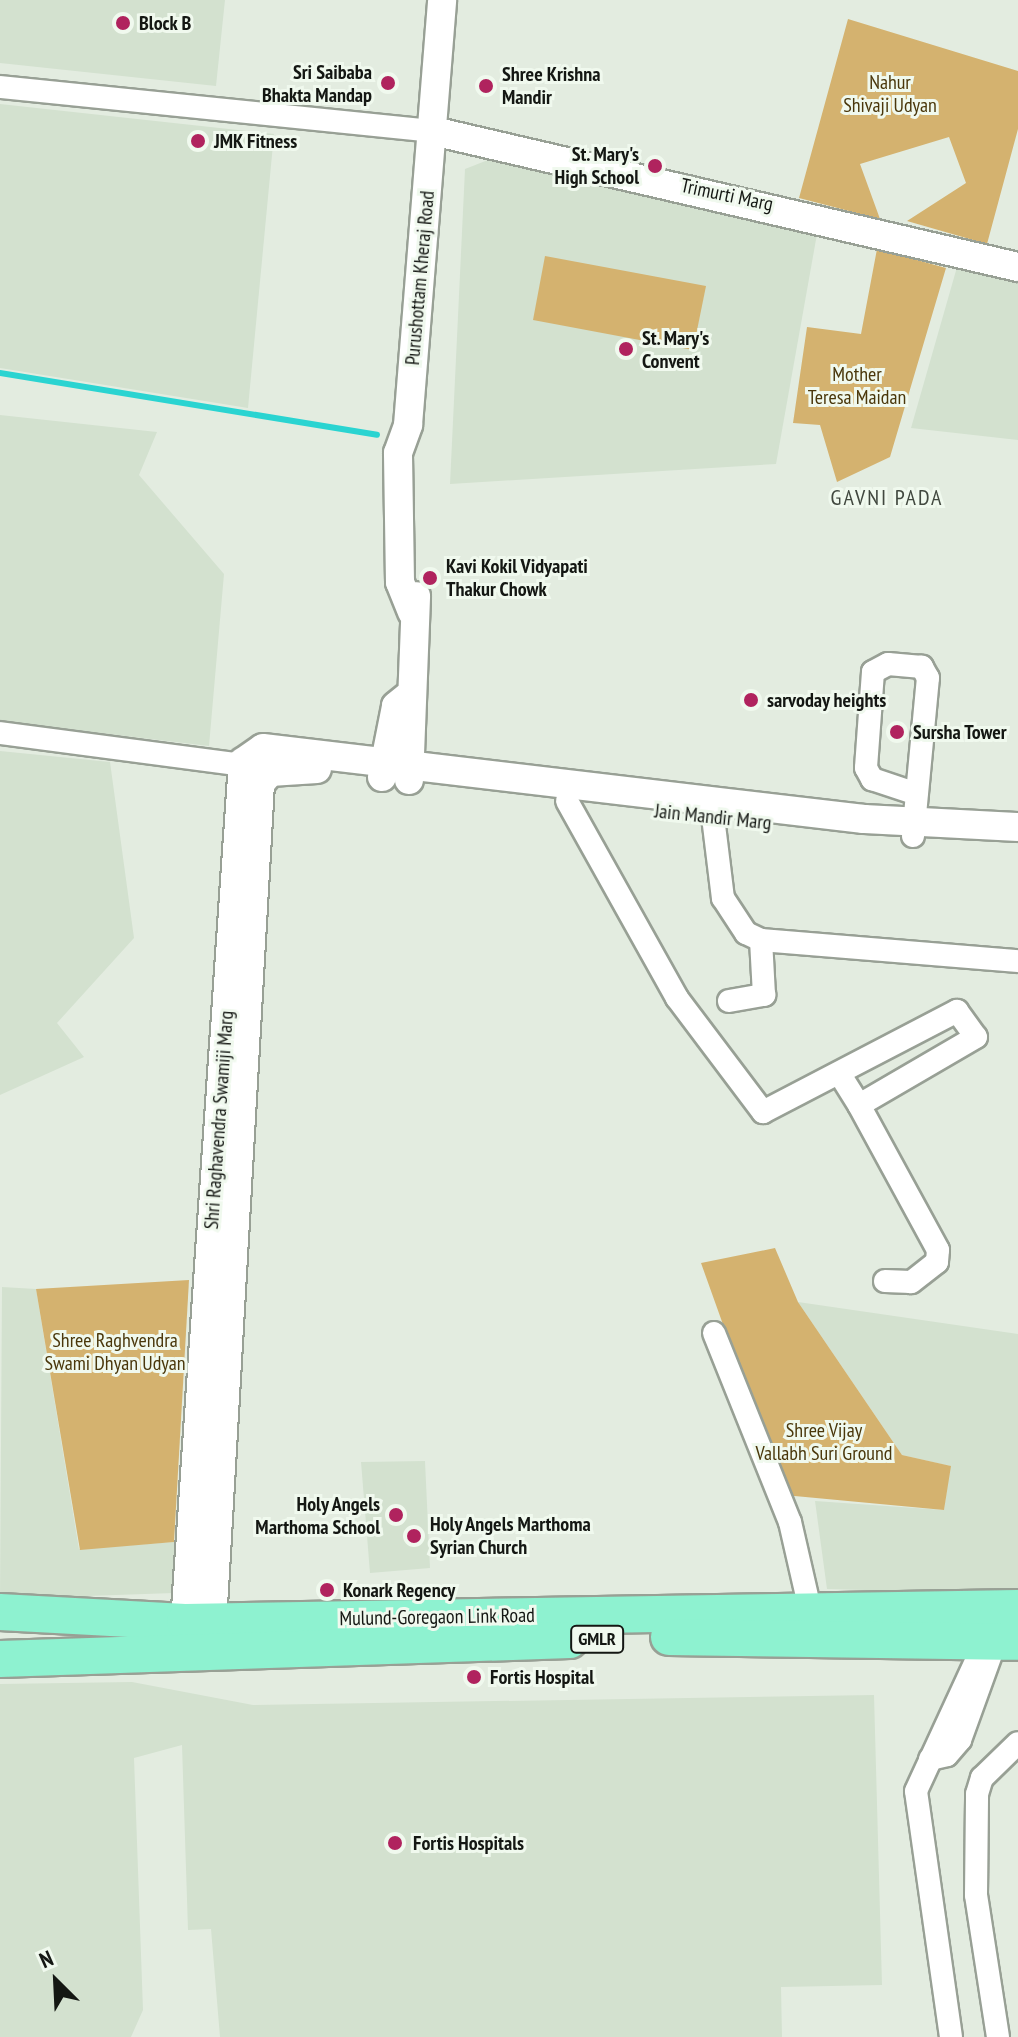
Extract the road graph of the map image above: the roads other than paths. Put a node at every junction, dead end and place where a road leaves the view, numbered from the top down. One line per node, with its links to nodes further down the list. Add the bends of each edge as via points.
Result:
1 (442, 0): 3 (street, Purushottam Kheraj Road)
2 (0, 87): 3 (street)
3 (433, 131): 4 (street, Trimurti Marg); 8 (street, Purushottam Kheraj Road, via 408,425 412,612 407,697 396,706)
4 (1018, 267)
5 (0, 733): 7 (street)
6 (314, 761): 7 (street, via 263,748); 8 (street); 9 (street)
7 (243, 762): 9 (street); 15 (street, Shri Raghavendra Swamiji Marg)
8 (397, 771): 10 (street, Jain Mandir Marg)
9 (270, 772): 15 (street, Shri Raghavendra Swamiji Marg, via 260,784)
10 (552, 794): 11 (street, Jain Mandir Marg); 19 (street, via 677,998 755,1106 774,1112)
11 (696, 810): 12 (street, Jain Mandir Marg, via 834,823); 16 (street, via 723,898 746,933)
12 (915, 817): 12 (street, via 928,678 922,667 888,664 873,672 866,768); 13 (street, Jain Mandir Marg); 14 (street, Jain Mandir Marg)
13 (1018, 827)
14 (1018, 842)
15 (242, 921): 27 (street, Shri Raghavendra Swamiji Marg)
16 (761, 940): 17 (street); 18 (street, via 764,995)
17 (1018, 961)
18 (729, 1001)
19 (840, 1074): 20 (street); 20 (street, via 957,1011 966,1017 973,1044)
20 (859, 1105): 21 (street, via 938,1250 937,1262 911,1282)
21 (885, 1281)
22 (714, 1333): 24 (street, via 790,1522)
23 (1018, 1608): 24 (main road, Mulund-Goregaon Link Road / GMLR)
24 (810, 1609): 26 (main road, Mulund-Goregaon Link Road / GMLR)
25 (0, 1612): 27 (main road, Mulund-Goregaon Link Road / GMLR)
26 (637, 1626): 27 (main road, Mulund-Goregaon Link Road / GMLR); 28 (main road, Mulund-Goregaon Link Road / GMLR)
27 (198, 1636): 29 (main road, Mulund-Goregaon Link Road / GMLR)
28 (999, 1642): 31 (street, via 916,1791)
29 (0, 1659)
30 (1018, 1743): 32 (street, via 982,1778 977,1794 976,1895)
31 (951, 2037)
32 (998, 2037)

